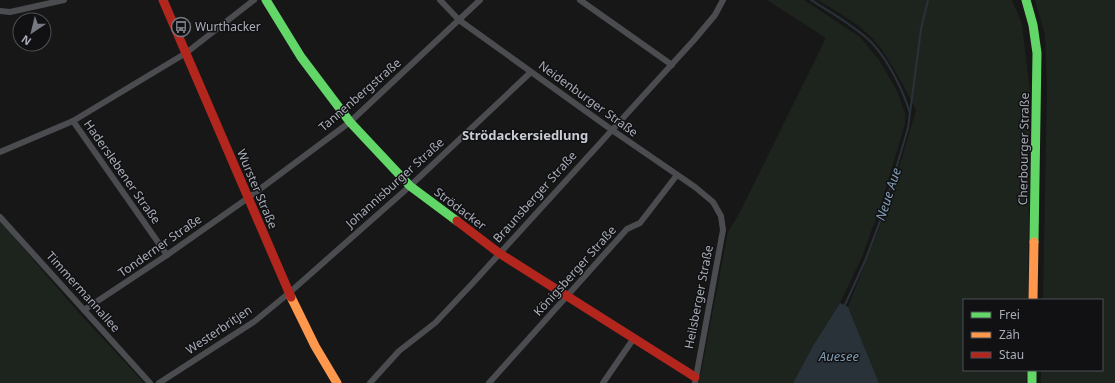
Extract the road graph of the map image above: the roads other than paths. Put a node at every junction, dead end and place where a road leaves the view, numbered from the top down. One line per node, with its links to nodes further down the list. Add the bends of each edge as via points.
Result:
1 (64, 0): 10 (street, via 10,12)
2 (163, 0): 12 (street, Wurster Straße)
3 (254, 0): 12 (street)
4 (266, 0): 16 (street, Strödacker, via 301,57)
5 (440, 0): 11 (street, Neidenburger Straße)
6 (480, 0): 11 (street, Tannenbergstraße)
7 (580, 0): 13 (street)
8 (724, 0): 13 (street, Braunsberger Straße, via 715,15)
9 (1026, 0): 28 (street, Cherbourger Straße, via 1037,53)
10 (0, 11)
11 (459, 20): 14 (street, Neidenburger Straße); 16 (street, Tannenbergstraße)
12 (186, 53): 15 (street); 21 (street, Wurster Straße)
13 (672, 65): 17 (street, Braunsberger Straße)
14 (531, 72): 17 (street, Neidenburger Straße); 20 (street, Johannisburger Straße)
15 (73, 122): 18 (street); 25 (street, Haderslebener Straße)
16 (350, 122): 20 (street, Strödacker); 21 (street, Tannenbergstraße)
17 (612, 130): 19 (street, Neidenburger Straße); 24 (street, Braunsberger Straße)
18 (0, 152)
19 (677, 175): 22 (street, Neidenburger Straße, via 713,202); 27 (street, Königsberger Straße, via 640,223 627,229)
20 (410, 186): 24 (street, Strödacker); 26 (street, Johannisburger Straße)
21 (248, 198): 25 (street, Tonderner Straße); 26 (street, Wurster Straße)
22 (721, 216): 32 (street, Heilsberger Straße, via 723,230)
23 (0, 217): 29 (street, Timmermannallee)
24 (499, 253): 27 (street, Strödacker); 36 (street, Braunsberger Straße, via 471,286 434,323 399,351)
25 (167, 256): 29 (street, Tonderner Straße)
26 (289, 293): 34 (street, Westerbritjen, via 255,320); 35 (street, Wurster Straße)
27 (567, 296): 30 (street, Strödacker); 37 (street, Königsberger Straße)
28 (1033, 299)
29 (84, 310): 33 (street, Timmermannallee)
30 (634, 338): 32 (street, Strödacker); 38 (street)
31 (1032, 371): 39 (street)
32 (695, 380)
33 (150, 383)
34 (159, 383)
35 (337, 383)
36 (370, 383)
37 (489, 383)
38 (602, 383)
39 (1032, 383)

